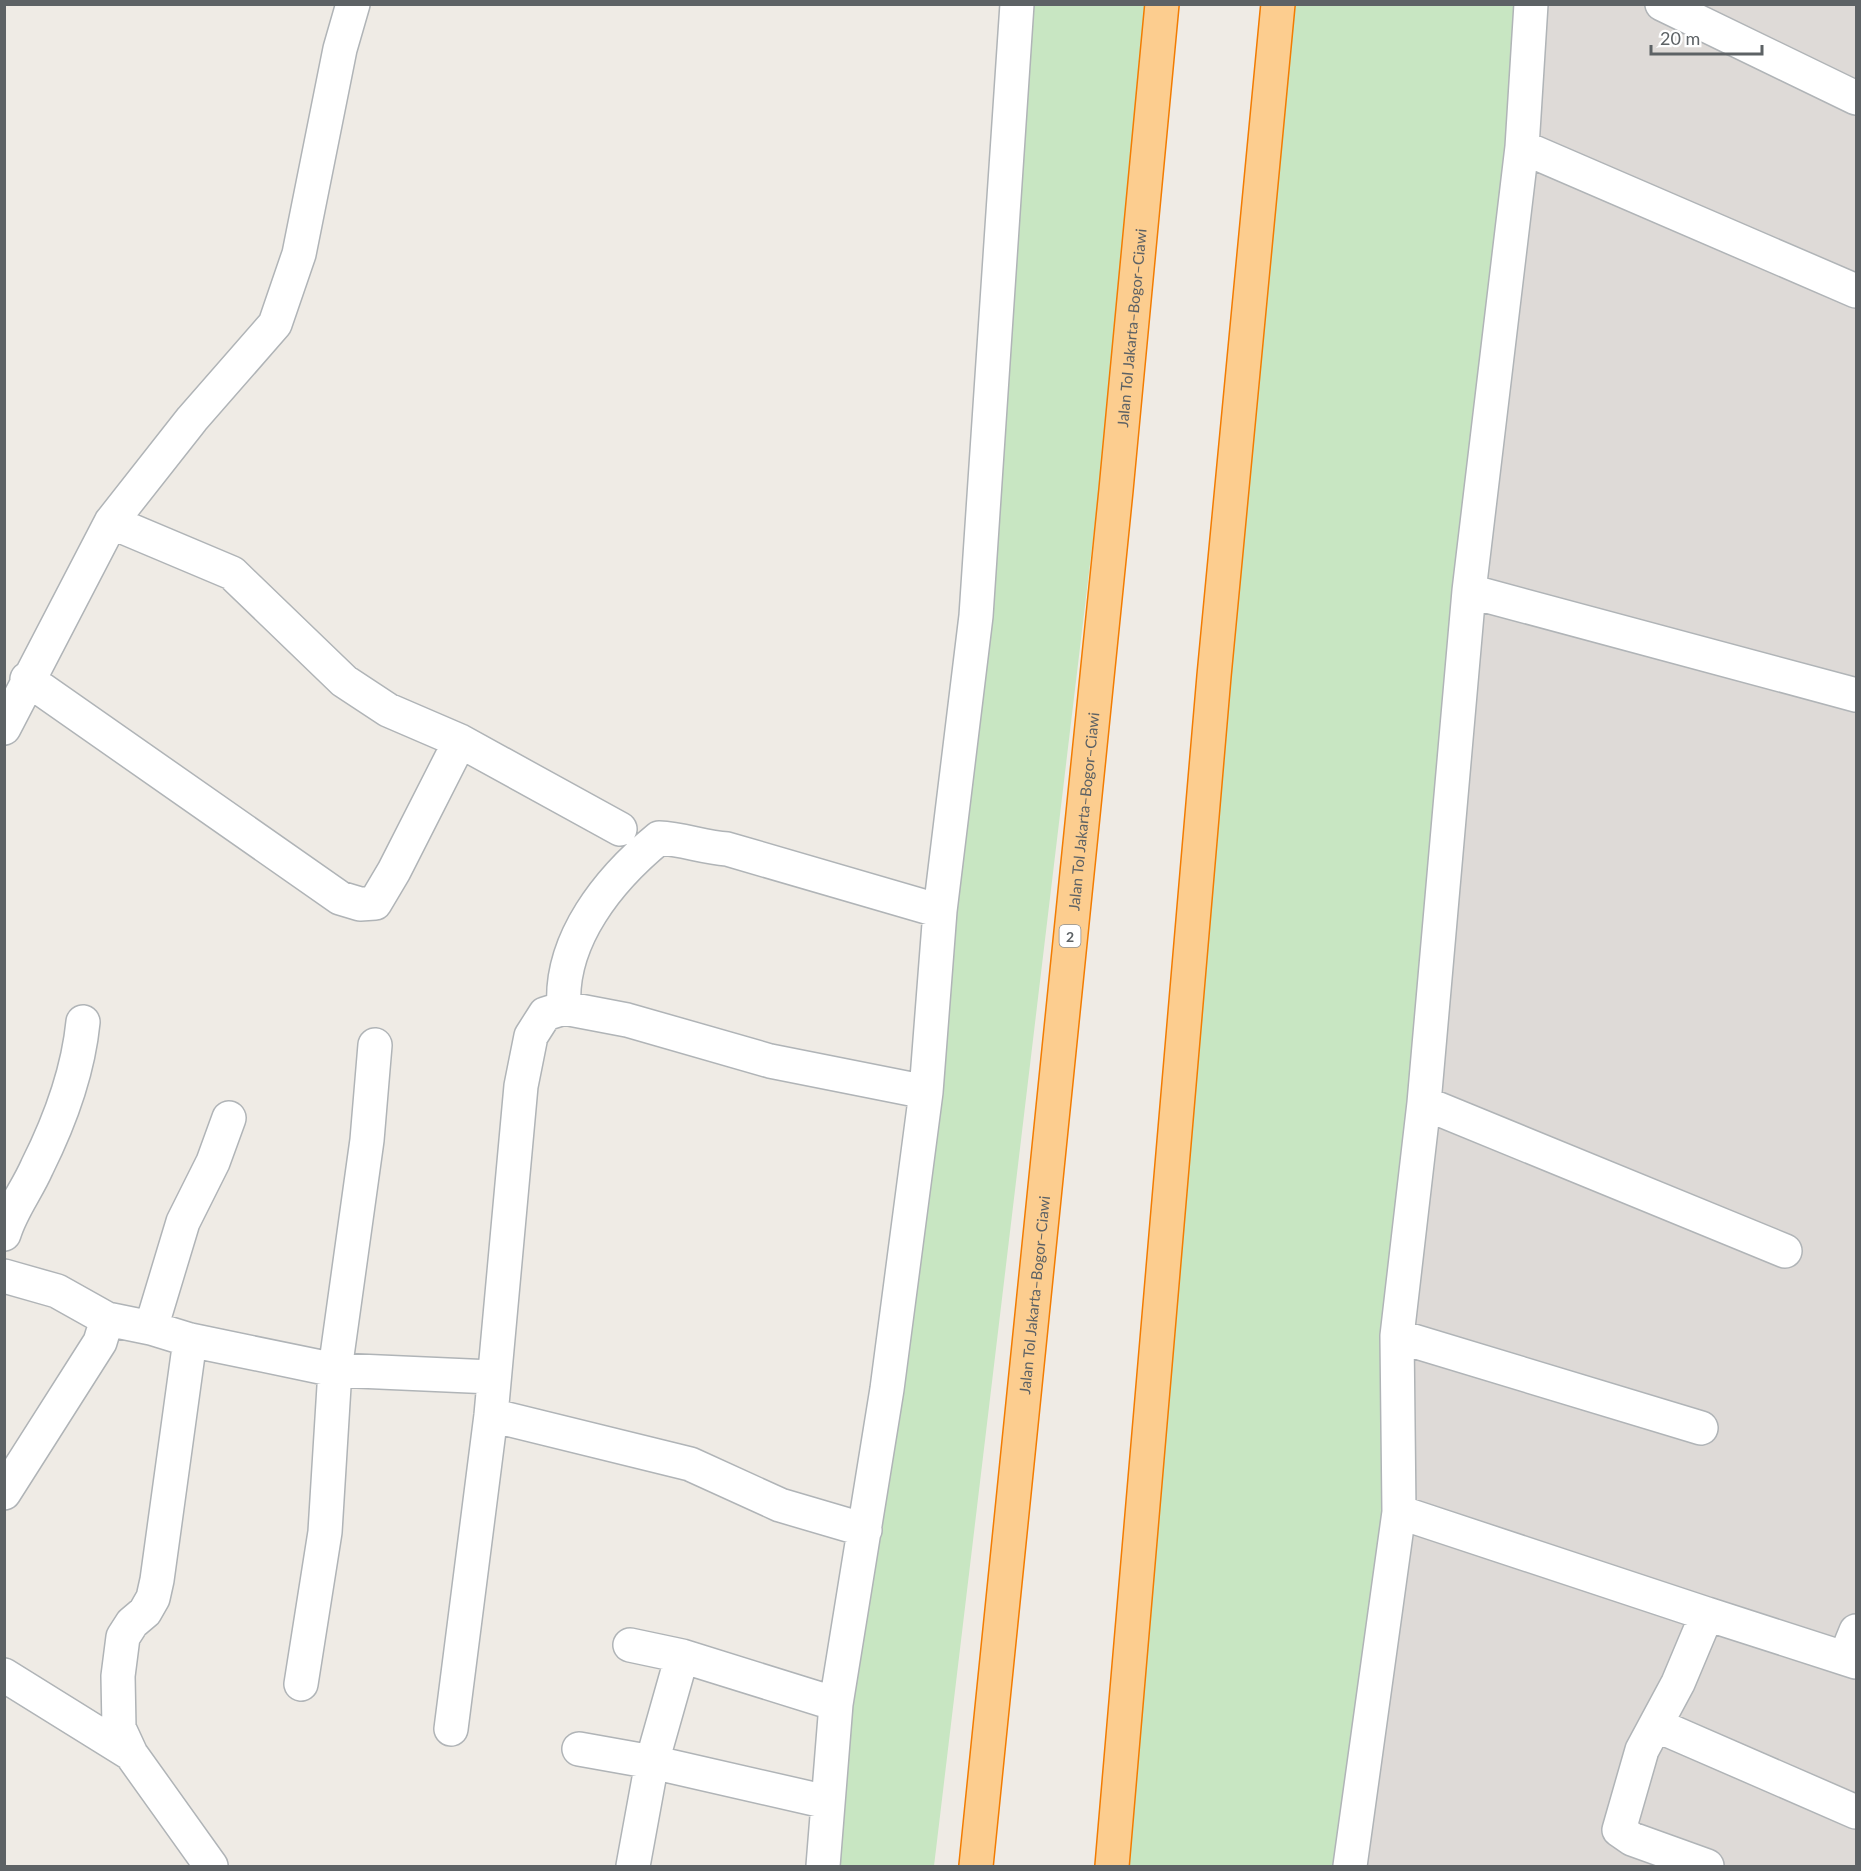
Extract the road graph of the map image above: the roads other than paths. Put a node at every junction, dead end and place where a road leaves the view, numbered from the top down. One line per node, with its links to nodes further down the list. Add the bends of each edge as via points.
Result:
1 (353, 4): 10 (street, via 340,49 299,254 275,324)
2 (1017, 4): 17 (street, via 976,616)
3 (1162, 4): 55 (highway, Jalan Tol Jakarta–Bogor–Ciawi / 2)
4 (1278, 4): 56 (highway, via 1214,676)
5 (1531, 4): 8 (street)
6 (1662, 4): 7 (street)
7 (1857, 98)
8 (1522, 147): 9 (street); 11 (street)
9 (1857, 291)
10 (111, 522): 12 (street); 15 (street, via 232,573 344,681 388,710)
11 (1468, 591): 13 (street); 22 (street)
12 (27, 679): 14 (street); 15 (street, via 340,898 360,904 375,903)
13 (1857, 695)
14 (4, 728)
15 (460, 741): 16 (street)
16 (620, 829)
17 (940, 911): 18 (street, via 727,849 659,838 610,887 583,928 568,956); 21 (street)
18 (564, 1008): 21 (street, via 627,1020 770,1061); 32 (street, via 545,1014 531,1036 521,1086)
19 (82, 1022): 24 (street, via 80,1054 67,1097)
20 (375, 1045): 31 (street, via 367,1140)
21 (926, 1092): 37 (street)
22 (1424, 1103): 25 (street); 29 (street)
23 (229, 1118): 28 (street, via 213,1162 183,1221)
24 (4, 1234)
25 (1785, 1251)
26 (4, 1276): 27 (street, via 57,1291)
27 (107, 1319): 28 (street); 35 (street, via 100,1342)
28 (151, 1328): 30 (street)
29 (1396, 1336): 34 (street); 36 (street)
30 (190, 1340): 31 (street); 48 (street, via 153,1598 123,1637 118,1676 119,1728)
31 (335, 1370): 32 (street); 43 (street, via 325,1532)
32 (492, 1377): 33 (street)
33 (490, 1415): 37 (street, via 690,1464 780,1505); 46 (street)
34 (1701, 1428)
35 (4, 1493)
36 (1399, 1512): 38 (street); 57 (street)
37 (865, 1530): 44 (street)
38 (1707, 1614): 40 (street); 45 (street)
39 (630, 1645): 41 (street)
40 (1853, 1650)
41 (682, 1656): 44 (street); 49 (street)
42 (4, 1675): 48 (street)
43 (301, 1684)
44 (836, 1704): 50 (street)
45 (1656, 1725): 51 (street); 58 (street, via 1642,1750 1619,1830 1632,1839)
46 (451, 1729)
47 (579, 1749): 49 (street)
48 (131, 1754): 52 (street)
49 (652, 1762): 50 (street); 53 (street)
50 (827, 1802): 54 (street)
51 (1857, 1812)
52 (211, 1866)
53 (633, 1866)
54 (823, 1866)
55 (976, 1866)
56 (1112, 1866)
57 (1350, 1866)
58 (1707, 1866)

